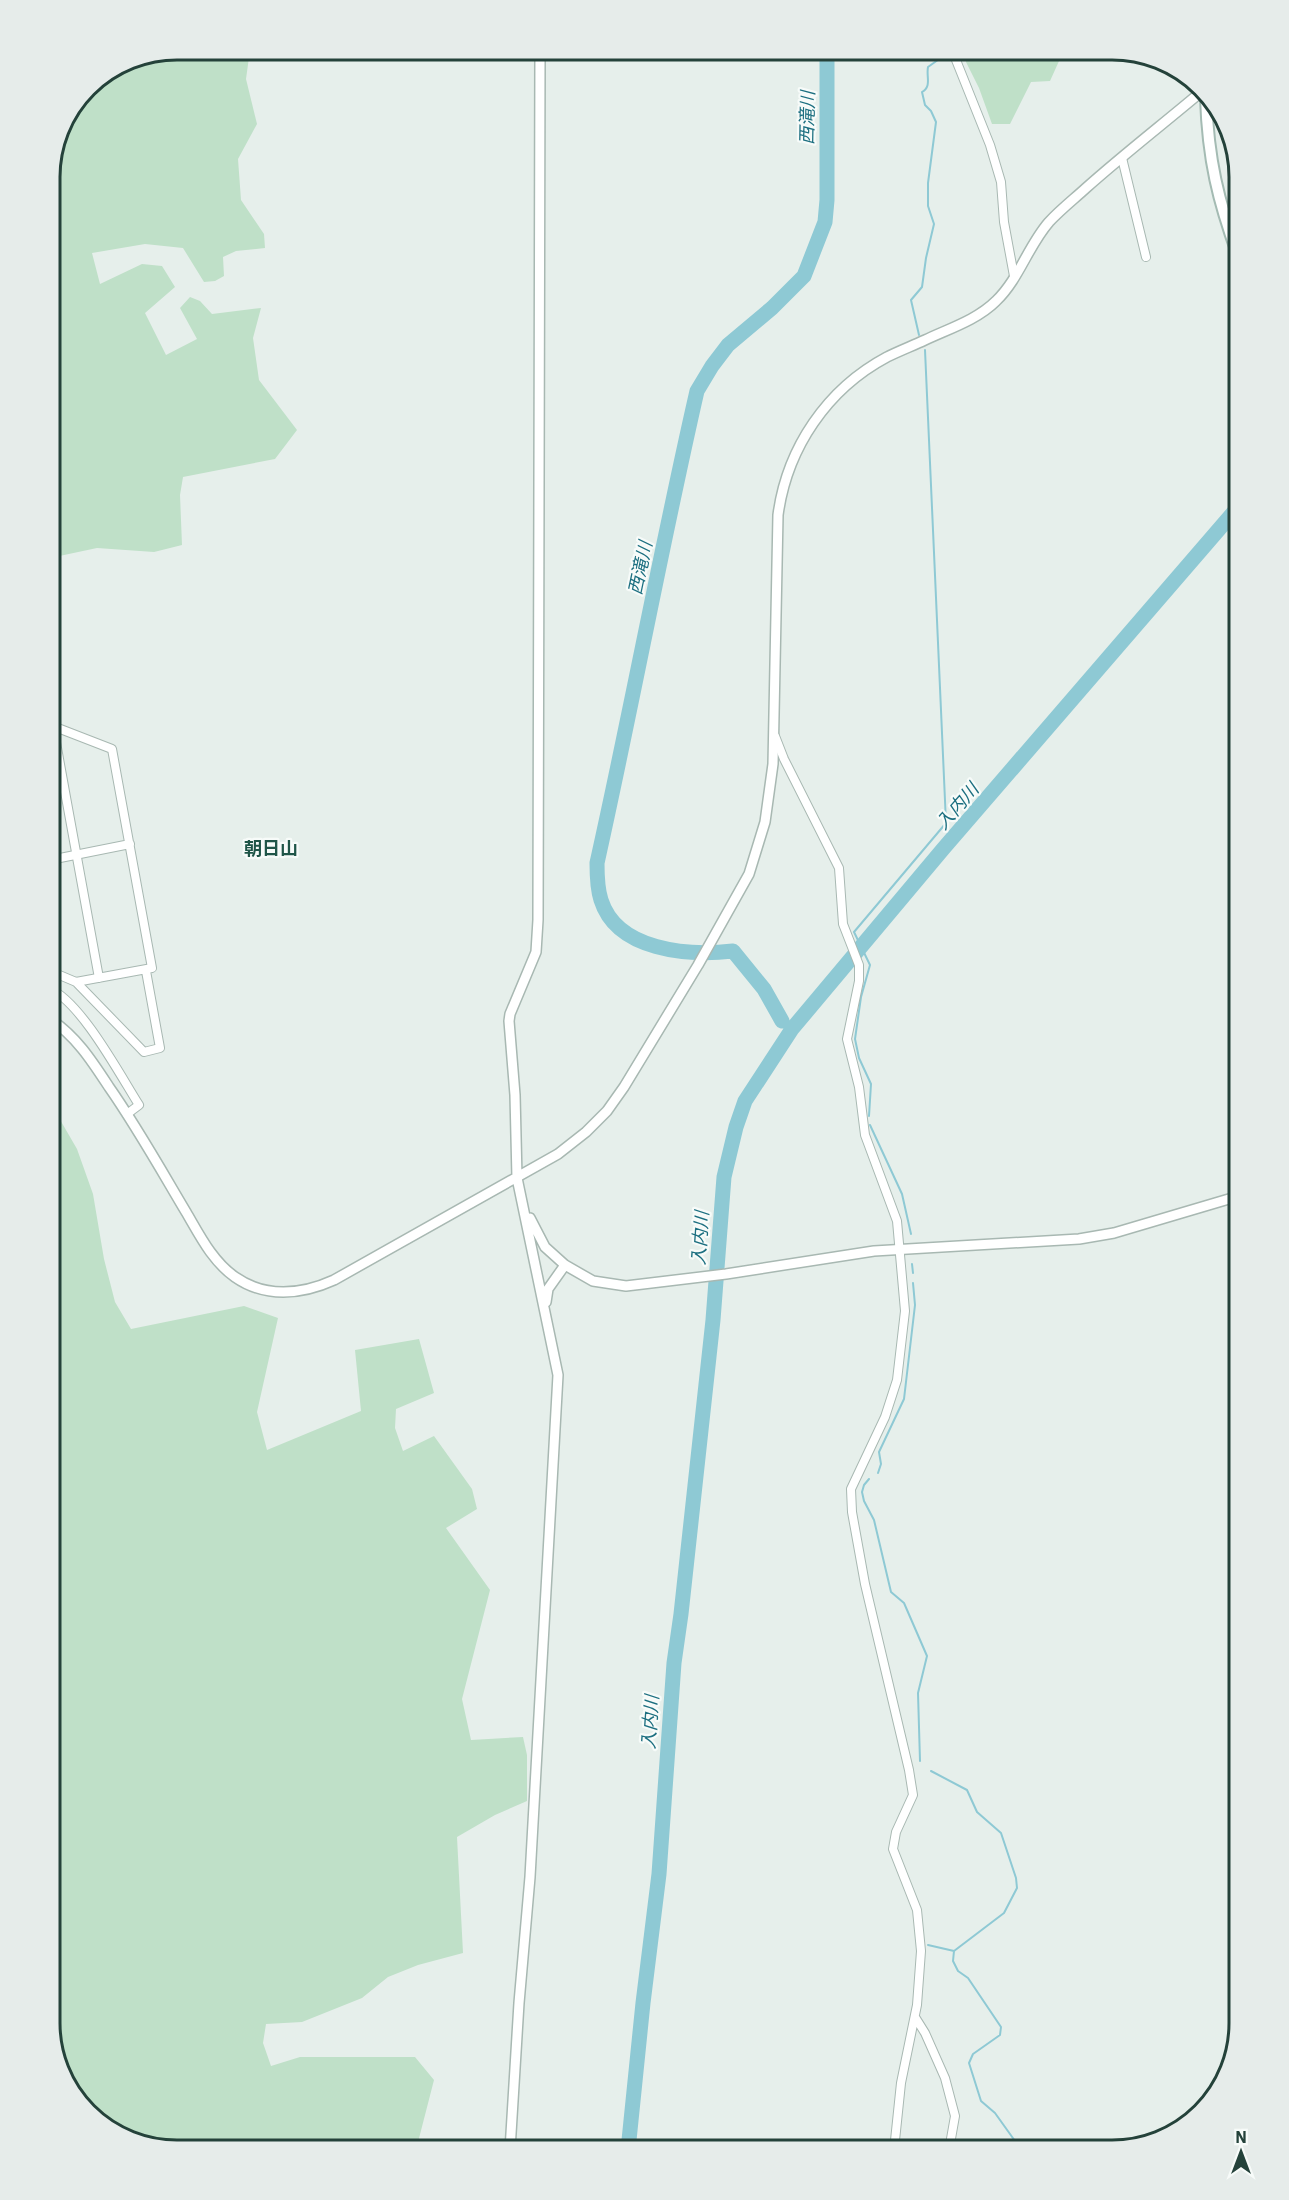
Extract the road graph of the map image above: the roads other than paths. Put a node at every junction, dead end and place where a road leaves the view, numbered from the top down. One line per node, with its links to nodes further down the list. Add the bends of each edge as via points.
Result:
1 (540, 60): 22 (street, via 538,920 536,952 509,1021)
2 (956, 60): 8 (street, via 1001,182)
3 (1196, 96): 5 (street)
4 (1207, 109): 6 (main road, via 1211,166)
5 (1122, 158): 7 (street); 8 (street, via 1049,222)
6 (1229, 228)
7 (1146, 257)
8 (1014, 276): 10 (street, via 983,312 886,358 842,389 800,443 786,477 778,516)
9 (60, 729): 12 (street, via 112,749)
10 (774, 735): 22 (street, via 765,822 758,849 749,874 698,965 607,1111 558,1154); 25 (street, via 839,868 843,924 859,965 847,1039 865,1135 897,1221)
11 (60, 774): 13 (street)
12 (130, 844): 13 (street); 15 (street, via 152,968)
13 (75, 855): 14 (street); 17 (street)
14 (60, 858)
15 (146, 970): 17 (street); 18 (street, via 160,1048 144,1052)
16 (60, 975): 18 (street)
17 (99, 978): 18 (street)
18 (76, 982)
19 (60, 994): 21 (street, via 80,1015 133,1094 139,1105)
20 (60, 1027): 21 (street, via 82,1047)
21 (127, 1114): 22 (street, via 218,1261 242,1281 272,1292 304,1291 334,1280)
22 (517, 1178): 24 (street)
23 (1229, 1199): 25 (street, via 1114,1233 1079,1239)
24 (524, 1206): 26 (street, via 545,1247); 27 (street)
25 (900, 1250): 26 (street, via 627,1286 593,1281); 28 (street, via 905,1311 897,1380 885,1417 851,1490 865,1584 913,1795 896,1832 893,1849 917,1910 921,1951)
26 (565, 1265): 27 (street, via 548,1289)
27 (545, 1307): 29 (street, via 558,1375 558,1404)
28 (915, 2017): 30 (street, via 901,2083); 31 (street, via 945,2078 955,2116)
29 (511, 2140)
30 (895, 2140)
31 (951, 2140)

